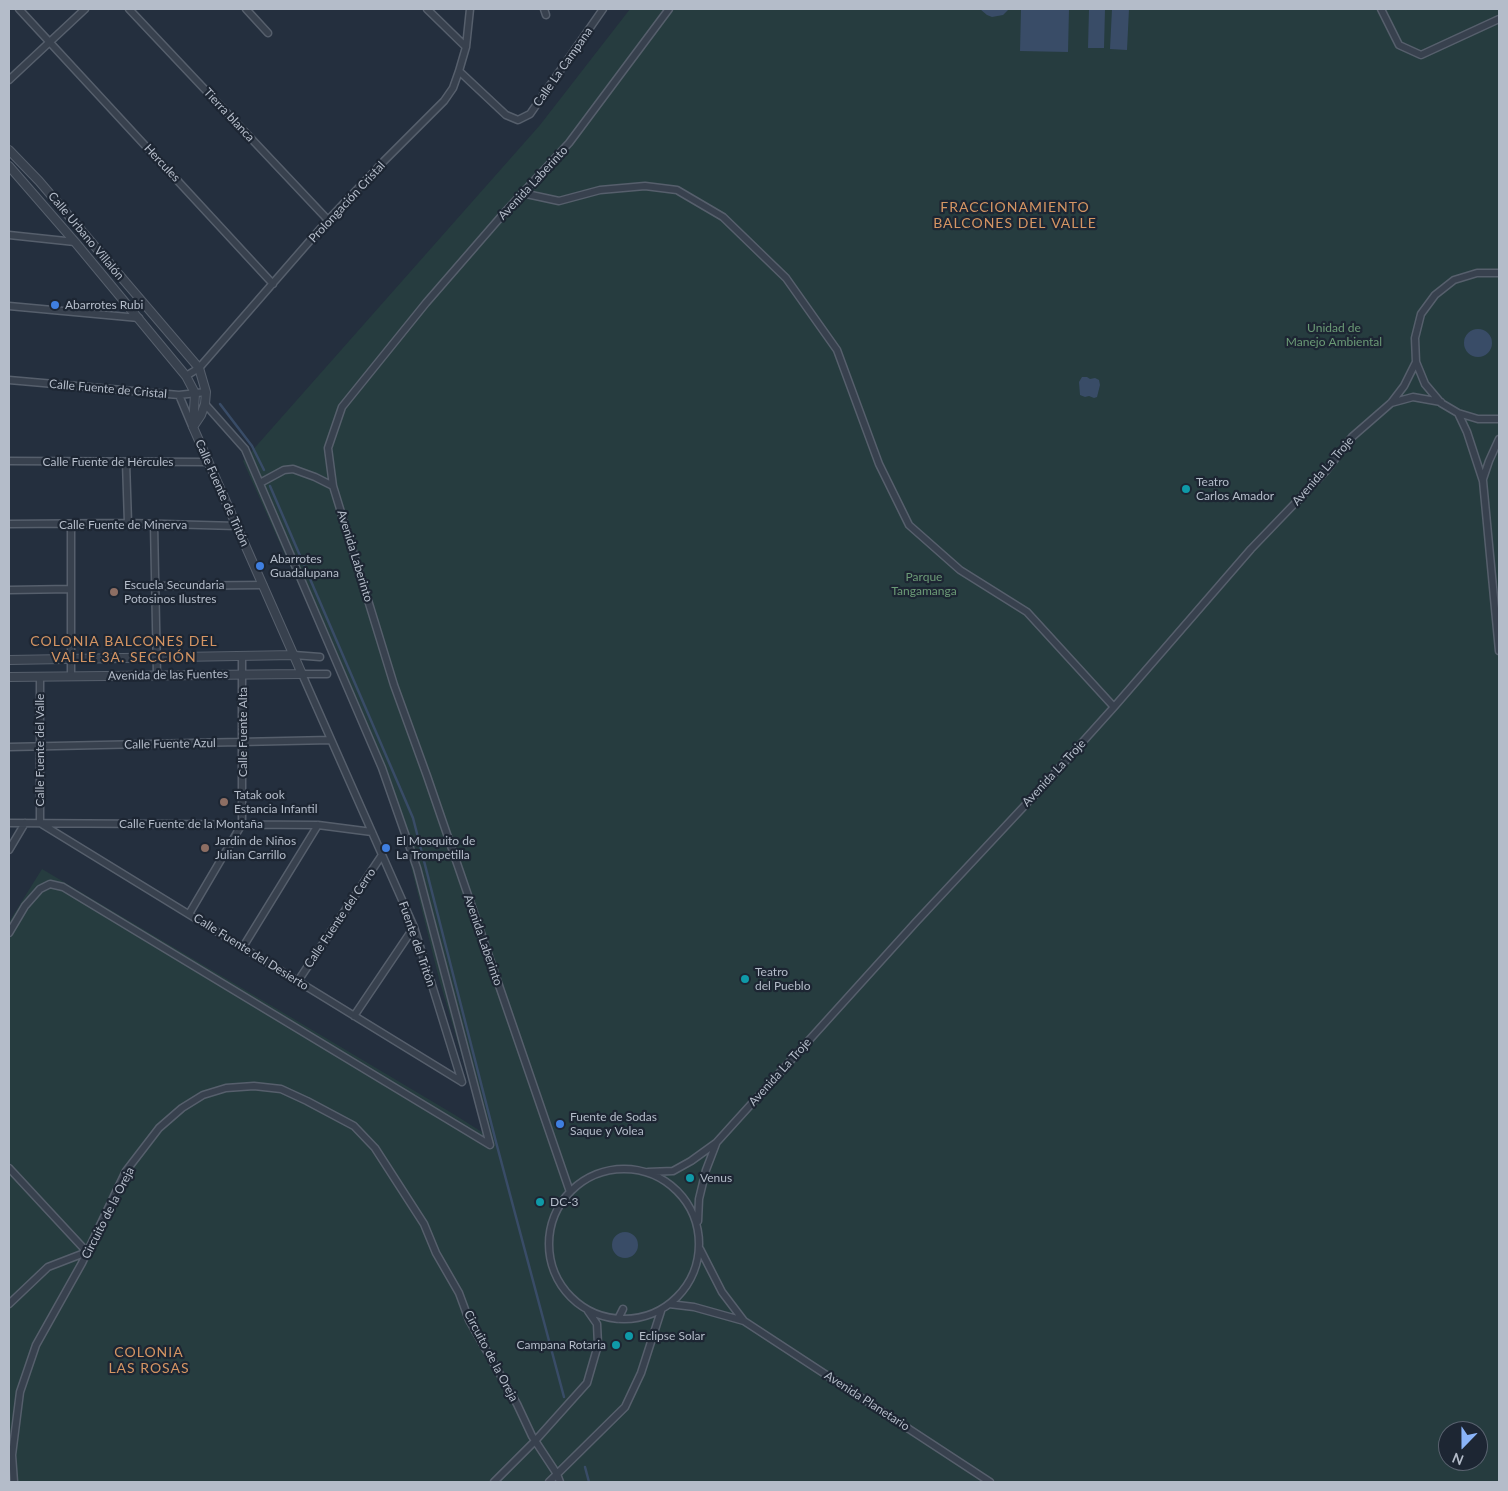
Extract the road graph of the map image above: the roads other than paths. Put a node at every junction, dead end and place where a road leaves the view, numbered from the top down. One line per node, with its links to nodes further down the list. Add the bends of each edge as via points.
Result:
1 (19, 9): 12 (street, Hercules)
2 (85, 9): 12 (street)
3 (129, 9): 19 (street, Tierra blanca)
4 (246, 9): 11 (street)
5 (426, 9): 13 (street)
6 (470, 9): 13 (street, Prolongación Cristal)
7 (603, 9): 14 (street, Calle La Campana, via 530,114 518,120 506,115)
8 (669, 9): 18 (street, Avenida Laberinto, via 569,143)
9 (1381, 9): 10 (street, via 1399,45 1421,55)
10 (1499, 19)
11 (268, 33)
12 (51, 43): 15 (street); 23 (street, Hercules)
13 (466, 47): 14 (street, Prolongación Cristal)
14 (459, 71): 19 (street, Prolongación Cristal, via 444,102)
15 (9, 80)
16 (10, 153): 27 (street, Calle Urbano Villalón, via 39,181)
17 (9, 166): 21 (street, Calle Urbano Villalón)
18 (522, 194): 45 (street, Avenida Laberinto, via 426,303 342,407 328,448); 69 (street, via 559,201 600,190 645,186 677,190 723,217 786,278 837,350 879,464 909,525 960,570 1027,612)
19 (328, 220): 23 (street, Prolongación Cristal)
20 (9, 236): 21 (street)
21 (75, 242): 25 (street, Calle Urbano Villalón)
22 (1499, 273): 26 (street, via 1477,273 1454,280 1435,295 1422,314 1417,330)
23 (273, 284): 27 (street, Prolongación Cristal)
24 (9, 306): 25 (street)
25 (139, 318): 28 (street, Calle Urbano Villalón)
26 (1416, 362): 33 (street, Avenida La Troje); 34 (street, via 1425,384)
27 (199, 368): 28 (street, Prolongación Cristal); 30 (street, Calle Urbano Villalón)
28 (186, 376): 31 (street, Calle Urbano Villalón)
29 (9, 380): 32 (street, Calle Fuente de Cristal)
30 (206, 392): 31 (street, Calle Fuente de Cristal); 35 (street, Calle Urbano Villalón)
31 (195, 394): 32 (street, Calle Fuente de Cristal); 38 (street)
32 (179, 395): 38 (street, Calle Fuente de Tritón)
33 (1391, 403): 34 (street, Avenida La Troje, via 1413,397); 69 (street, Avenida La Troje, via 1352,437)
34 (1441, 403): 36 (street)
35 (205, 404): 38 (street, Calle Urbano Villalón); 44 (street, via 245,449)
36 (1458, 413): 37 (street, via 1478,419); 43 (street)
37 (1499, 419)
38 (193, 427): 42 (street, Calle Fuente de Tritón)
39 (1499, 439): 43 (street)
40 (9, 461): 41 (street, Calle Fuente de Hércules)
41 (126, 462): 42 (street, Calle Fuente de Hércules); 46 (street)
42 (208, 462): 50 (street, Calle Fuente de Tritón)
43 (1483, 480): 55 (street)
44 (260, 483): 45 (street, via 284,470 293,470); 84 (street, via 401,819 417,868 490,1145 63,886 50,884 40,889)
45 (333, 486): 92 (street, Avenida Laberinto, via 394,685)
46 (128, 523): 48 (street, Calle Fuente de Minerva); 49 (street, Calle Fuente de Minerva)
47 (9, 524): 48 (street, Calle Fuente de Minerva)
48 (71, 524): 53 (street)
49 (154, 524): 50 (street, Calle Fuente de Minerva); 52 (street)
50 (237, 526): 51 (street, Calle Fuente de Tritón)
51 (263, 585): 52 (street); 56 (street, Calle Fuente de Tritón)
52 (155, 586): 58 (street)
53 (71, 589): 54 (street); 60 (street)
54 (9, 590)
55 (1499, 651)
56 (294, 655): 57 (street, Avenida de las Fuentes); 59 (street, Avenida de las Fuentes); 63 (street, Calle Fuente de Tritón)
57 (242, 656): 58 (street, Avenida de las Fuentes); 62 (street, Calle Fuente Alta)
58 (156, 657): 60 (street, Avenida de las Fuentes); 65 (street)
59 (320, 657)
60 (71, 659): 61 (street, Avenida de las Fuentes); 66 (street)
61 (9, 660)
62 (242, 674): 63 (street, Avenida de las Fuentes); 65 (street, Avenida de las Fuentes); 71 (street, Calle Fuente Alta)
63 (302, 674): 64 (street, Avenida de las Fuentes); 70 (street, Fuente del Tritón)
64 (328, 674)
65 (157, 675): 66 (street, Avenida de las Fuentes)
66 (71, 676): 68 (street, Avenida de las Fuentes)
67 (9, 677): 68 (street, Avenida de las Fuentes)
68 (40, 677): 72 (street, Calle Fuente del Valle)
69 (1114, 707): 89 (street, Avenida La Troje)
70 (331, 740): 71 (street, Calle Fuente Azul); 79 (street, Fuente del Tritón)
71 (243, 742): 72 (street, Calle Fuente Azul); 77 (street, Calle Fuente Alta)
72 (41, 746): 73 (street, Calle Fuente Azul); 76 (street, Calle Fuente del Valle)
73 (9, 747)
74 (9, 823): 75 (street, Calle Fuente de la Montaña)
75 (25, 823): 76 (street, Calle Fuente de la Montaña); 80 (street, Calle Fuente del Valle)
76 (40, 823): 77 (street, Calle Fuente de la Montaña); 82 (street, Calle Fuente del Desierto)
77 (242, 824): 78 (street, Calle Fuente de la Montaña); 82 (street, Calle Fuente Alta)
78 (318, 825): 79 (street, Calle Fuente de la Montaña); 85 (street)
79 (372, 832): 81 (street, Fuente del Tritón)
80 (9, 850)
81 (382, 855): 83 (street, Fuente del Tritón); 86 (street, Calle Fuente del Cerro)
82 (189, 914): 85 (street, Calle Fuente del Desierto)
83 (414, 927): 87 (street); 88 (street, Fuente del Tritón)
84 (9, 933)
85 (243, 947): 86 (street, Calle Fuente del Desierto)
86 (298, 981): 87 (street, Calle Fuente del Desierto)
87 (354, 1016): 88 (street, Calle Fuente del Desierto)
88 (462, 1082)
89 (716, 1143): 91 (street, Avenida La Troje, via 673,1172); 93 (street, Avenida La Troje, via 699,1199)
90 (9, 1168): 95 (street)
91 (648, 1172): 92 (street, via 623,1168 599,1172 577,1184); 93 (street, via 670,1183 687,1201)
92 (570, 1192): 99 (street, via 560,1203 551,1225 548,1250 554,1274 568,1294)
93 (697, 1223): 94 (street)
94 (700, 1249): 97 (street, via 695,1273 681,1295); 102 (street, Avenida Planetario, via 722,1292)
95 (87, 1252): 96 (street, via 48,1267); 103 (street, Circuito de la Oreja, via 126,1172 160,1128 182,1108 203,1095 226,1088 254,1086 281,1089 354,1126 375,1148 424,1224 469,1320); 105 (street, Circuito de la Oreja, via 36,1344 20,1392 12,1455)
96 (9, 1304)
97 (669, 1304): 100 (street); 102 (street, Avenida Planetario, via 694,1307)
98 (623, 1309): 101 (street)
99 (588, 1310): 101 (street); 103 (street, via 597,1324 598,1345 587,1383)
100 (661, 1311): 101 (street, via 637,1319); 104 (street, via 641,1373 625,1407)
101 (618, 1319)
102 (744, 1321): 109 (street, Avenida Planetario)
103 (535, 1441): 104 (street, Circuito de la Oreja); 106 (street)
104 (556, 1474): 107 (street); 108 (street, Circuito de la Oreja)
105 (14, 1482)
106 (494, 1482)
107 (549, 1482)
108 (560, 1482)
109 (990, 1482)

